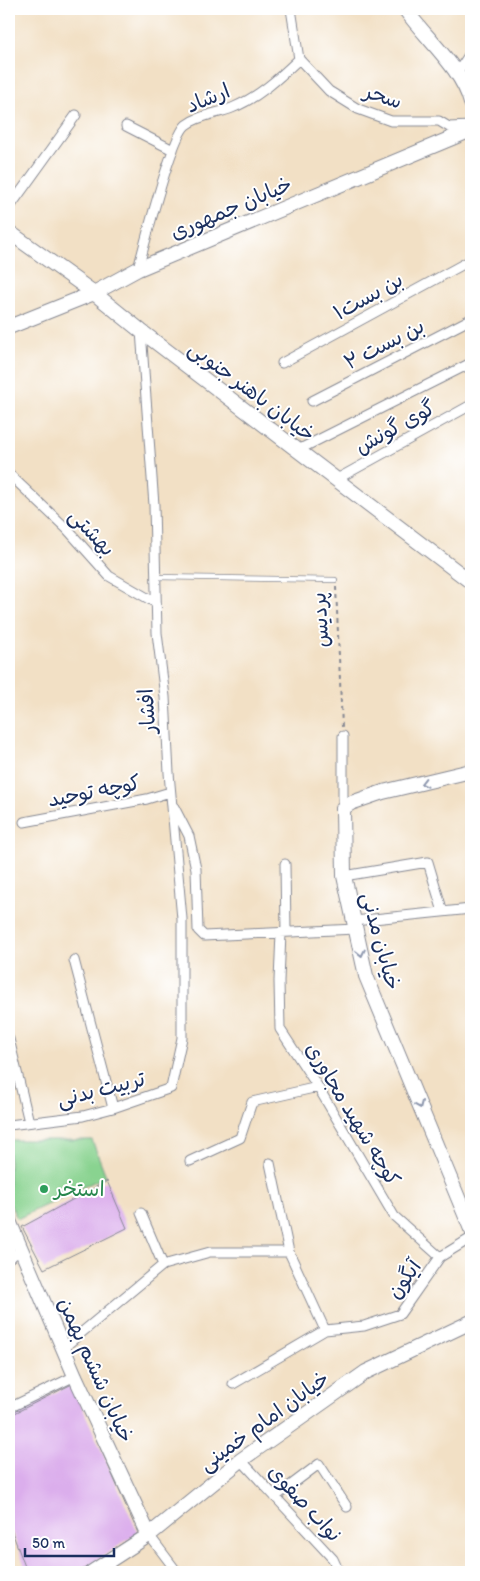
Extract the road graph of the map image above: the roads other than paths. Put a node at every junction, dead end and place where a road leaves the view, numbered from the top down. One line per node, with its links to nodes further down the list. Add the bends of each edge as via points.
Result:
1 (291, 9): 4 (street)
2 (405, 9): 5 (street)
3 (471, 52): 5 (street)
4 (299, 59): 9 (street, سحر, via 329,91 358,109 391,121 434,120 449,127); 11 (street, ارشاد, via 268,88 233,108 184,126)
5 (457, 73): 6 (street)
6 (471, 103)
7 (76, 115): 12 (street)
8 (126, 126): 11 (street)
9 (471, 126)
10 (471, 130): 15 (street, خیابان جمهوری)
11 (173, 150): 15 (street, ارشاد)
12 (9, 208)
13 (9, 232): 16 (street, خیابان باهنر جنوبی)
14 (471, 260): 20 (street, بن بست۱)
15 (138, 269): 16 (street, خیابان جمهوری)
16 (94, 293): 18 (street, خیابان جمهوری); 19 (street, خیابان باهنر جنوبی)
17 (471, 318): 22 (street, بن بست ۲)
18 (9, 327)
19 (141, 331): 24 (street, خیابان باهنر جنوبی); 27 (street, افشار)
20 (282, 363)
21 (471, 363): 24 (street)
22 (312, 401)
23 (471, 405): 26 (street, گوی گونش)
24 (298, 450): 26 (street, خیابان باهنر جنوبی)
25 (9, 474): 30 (street, بهشتی, via 67,529 109,576)
26 (337, 479): 29 (street, خیابان باهنر جنوبی)
27 (156, 577): 28 (lane, پردیس); 30 (street, افشار)
28 (336, 580)
29 (471, 582)
30 (156, 603): 33 (street, افشار)
31 (343, 736): 35 (street)
32 (471, 771): 35 (street, one-way to 35, via 383,792)
33 (170, 792): 34 (street, افشار); 36 (street, کوچه توحید)
34 (171, 803): 42 (street, via 189,836 196,869 198,930 204,936); 46 (street, افشار, via 182,919 182,1038)
35 (343, 808): 38 (street, خیابان مدنی)
36 (24, 822)
37 (285, 864): 42 (street, کوچه شهید مجاوری)
38 (344, 876): 40 (street, via 428,862); 41 (street, خیابان مدنی)
39 (471, 909): 40 (street)
40 (443, 912): 41 (street)
41 (355, 925): 42 (street); 54 (street, خیابان مدنی, one-way to 54, via 366,976)
42 (283, 932): 45 (street, کوچه شهید مجاوری, via 280,1029)
43 (74, 960): 47 (street)
44 (9, 1039): 48 (street)
45 (318, 1087): 50 (street, via 252,1102 240,1138); 58 (street, کوچه شهید مجاوری, via 394,1216)
46 (171, 1088): 47 (street, تربیت بدنی)
47 (113, 1108): 48 (street, تربیت بدنی, via 83,1116)
48 (29, 1122): 49 (street, تربیت بدنی)
49 (9, 1125)
50 (190, 1161)
51 (270, 1163): 57 (street)
52 (141, 1213): 60 (street)
53 (9, 1221): 56 (street, خیابان ششم بهمن)
54 (471, 1229)
55 (471, 1238): 58 (street)
56 (21, 1250): 59 (street); 63 (street, خیابان ششم بهمن)
57 (289, 1252): 60 (street, via 210,1252); 62 (street)
58 (440, 1257): 62 (street, آیگون, via 400,1314 364,1326)
59 (9, 1258)
60 (162, 1265): 63 (street)
61 (471, 1322): 67 (street, خیابان امام خمینی, via 366,1372)
62 (325, 1330): 65 (street)
63 (63, 1348): 64 (street, خیابان ششم بهمن)
64 (75, 1376): 66 (street); 70 (street, خیابان ششم بهمن)
65 (233, 1384)
66 (9, 1408)
67 (241, 1460): 68 (street, نواب صفوی); 70 (street, خیابان امام خمینی)
68 (275, 1497): 69 (street, via 319,1464); 73 (street, نواب صفوی, via 333,1559)
69 (347, 1507)
70 (149, 1535): 71 (street, خیابان امام خمینی); 72 (street)
71 (92, 1572)
72 (177, 1572)
73 (339, 1572)

